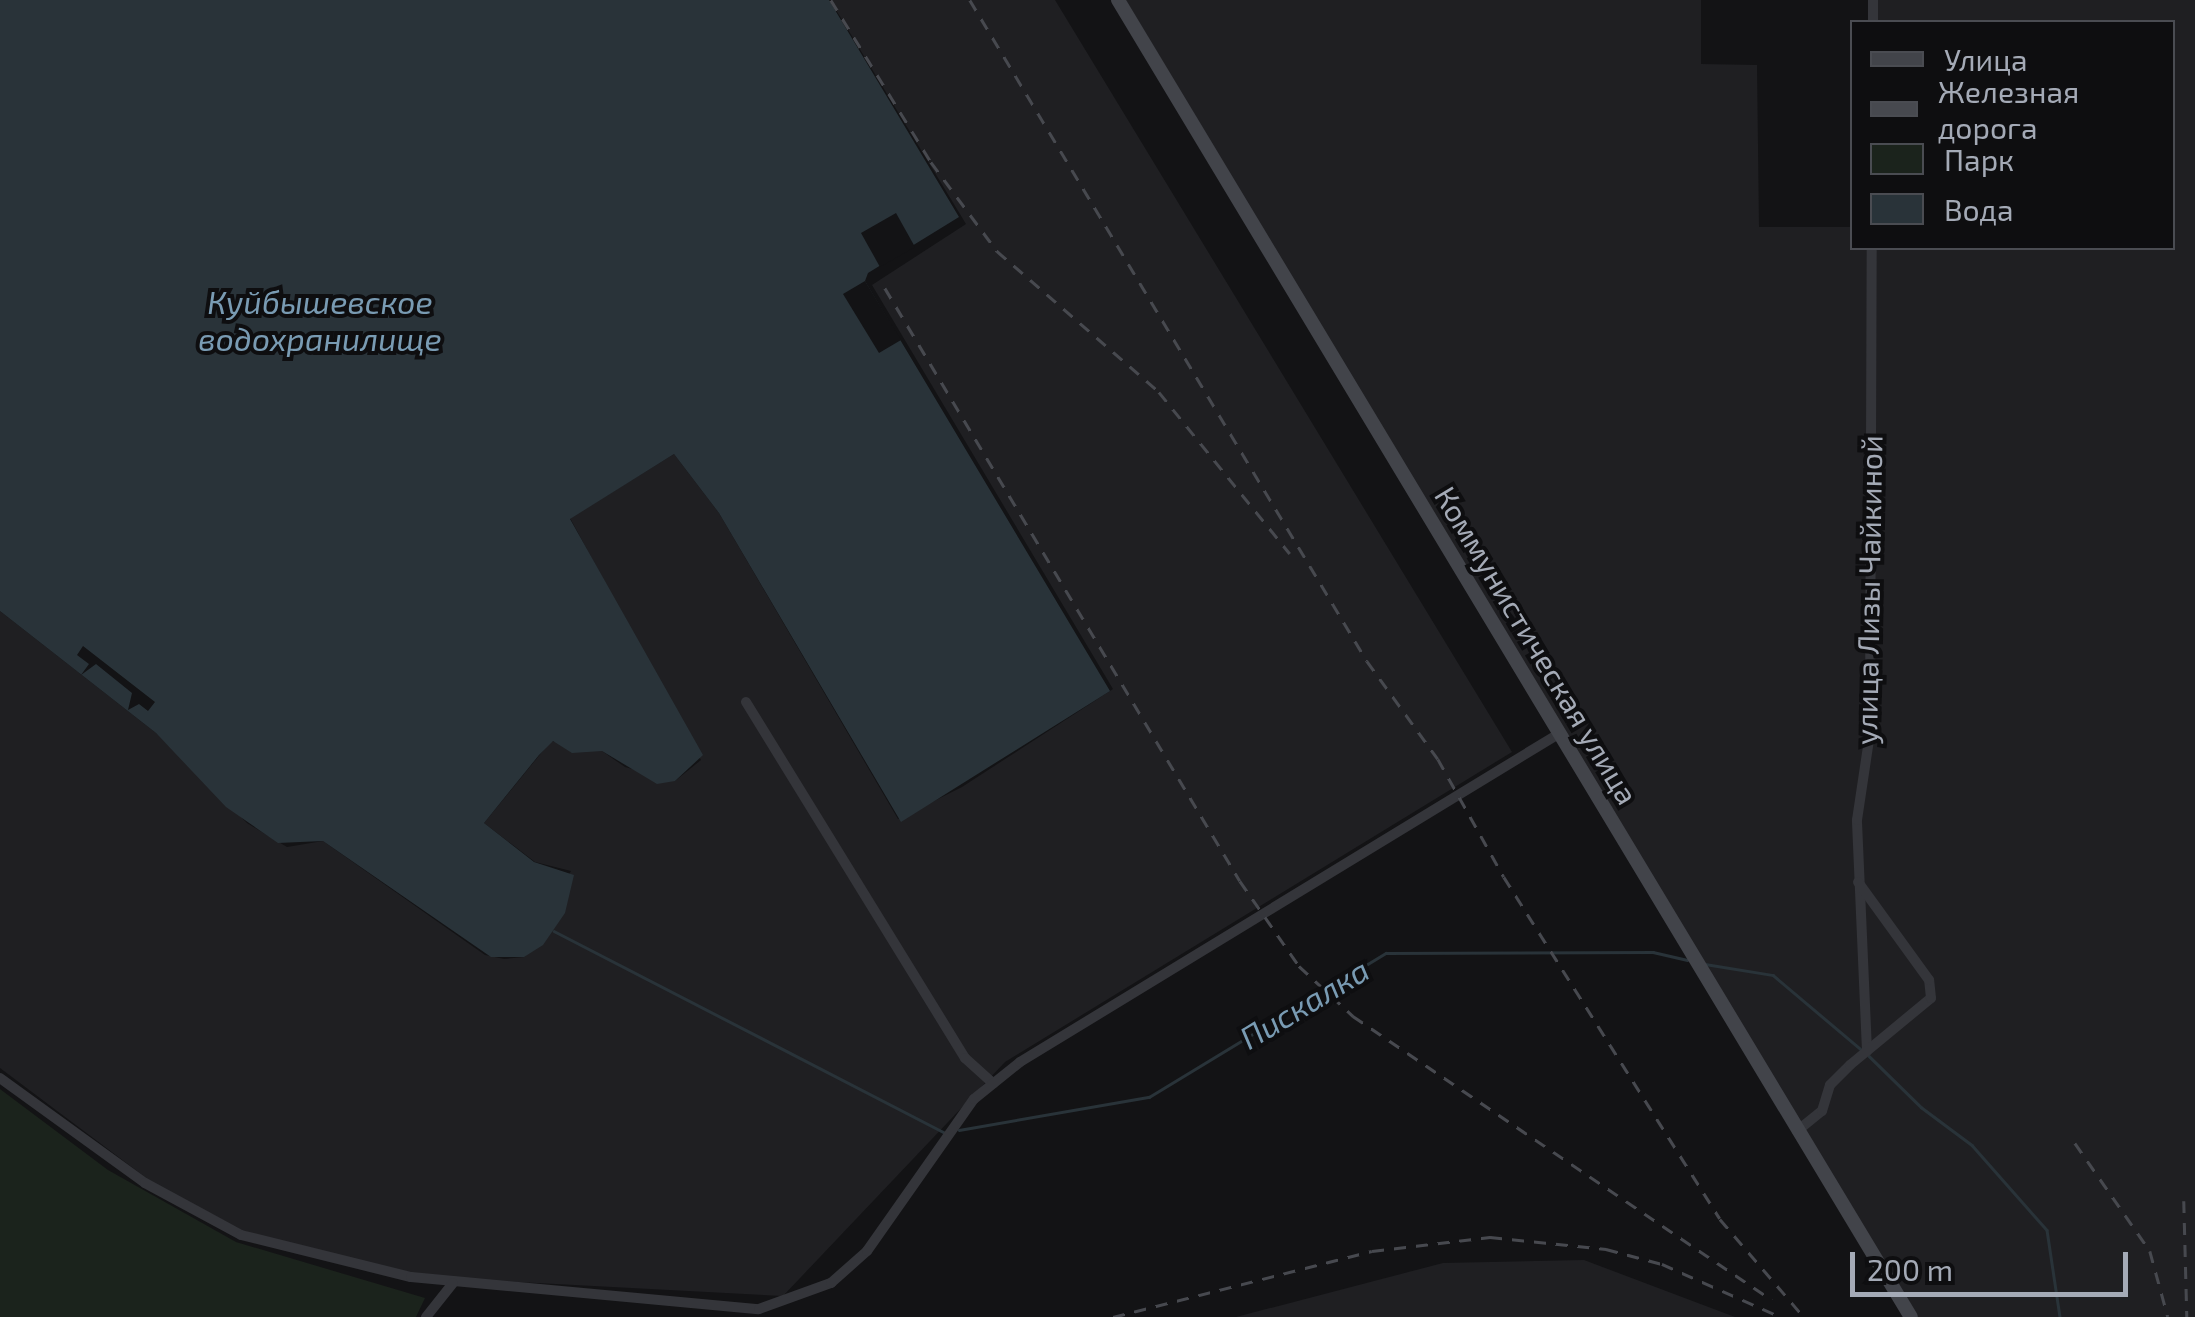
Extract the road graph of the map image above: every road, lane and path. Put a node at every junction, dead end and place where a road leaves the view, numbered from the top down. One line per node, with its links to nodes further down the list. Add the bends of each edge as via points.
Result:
1 (1118, 0): 4 (main road, Коммунистическая улица)
2 (1872, 250): 5 (street, улица Лизы Чайкиной, via 1870,733 1857,820)
3 (746, 702): 8 (street, via 966,1058)
4 (1560, 733): 8 (street); 9 (main road, Коммунистическая улица)
5 (1858, 882): 6 (street, улица Лизы Чайкиной); 6 (street, via 1929,980 1931,998)
6 (1867, 1051): 9 (street, via 1830,1086 1822,1111)
7 (0, 1078): 10 (street, via 145,1183 241,1235)
8 (993, 1084): 10 (street, via 974,1098 867,1252 831,1283 800,1296 759,1308)
9 (1796, 1131): 12 (main road, Коммунистическая улица)
10 (453, 1283): 11 (street)
11 (426, 1317)
12 (1911, 1317)

